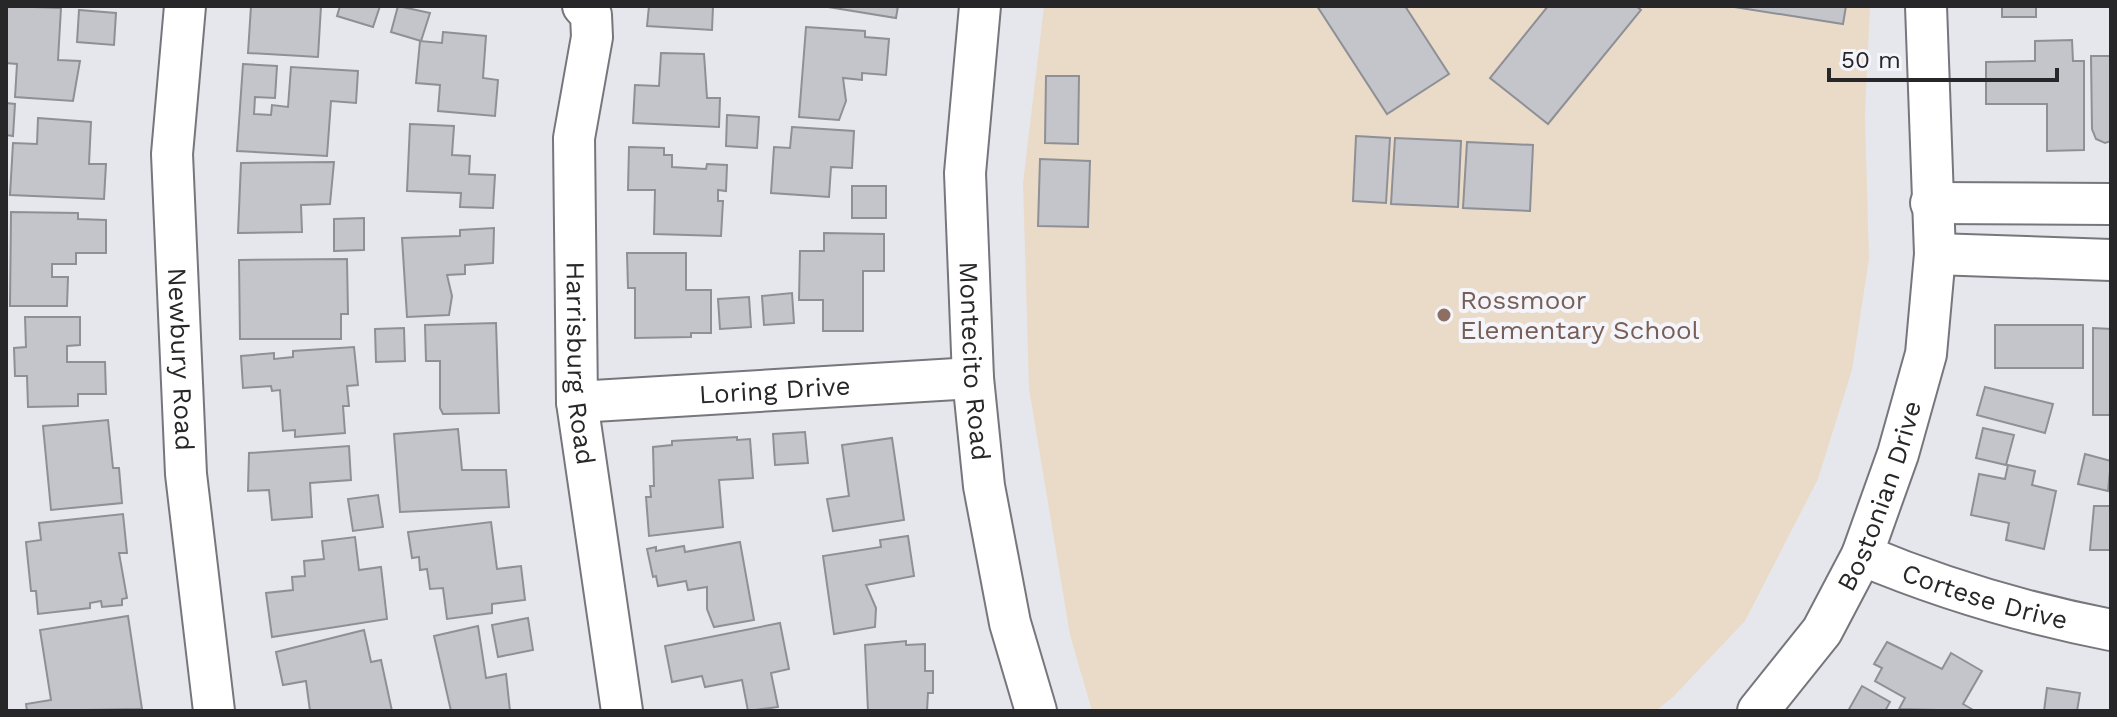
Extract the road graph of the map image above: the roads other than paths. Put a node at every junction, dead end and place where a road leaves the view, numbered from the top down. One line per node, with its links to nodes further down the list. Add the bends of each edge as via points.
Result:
1 (185, 6): 13 (street, Newbury Road, via 172,169 186,474)
2 (980, 6): 9 (street, Montecito Road, via 965,173)
3 (1926, 6): 5 (street, Bostonian Drive)
4 (587, 10): 10 (street, Harrisburg Road, via 592,37 574,138)
5 (1931, 203): 6 (street); 7 (street, Bostonian Drive)
6 (2111, 204)
7 (1935, 254): 8 (street); 11 (street, Bostonian Drive, via 1926,354)
8 (2111, 260)
9 (973, 378): 10 (street, Loring Drive); 15 (street, Montecito Road, via 984,486 1007,608)
10 (577, 402): 14 (street, Harrisburg Road)
11 (1862, 555): 12 (street, Cortese Drive, via 1938,587); 16 (street, Bostonian Drive, via 1822,631)
12 (2111, 630)
13 (214, 711)
14 (622, 711)
15 (1036, 711)
16 (1758, 711)

